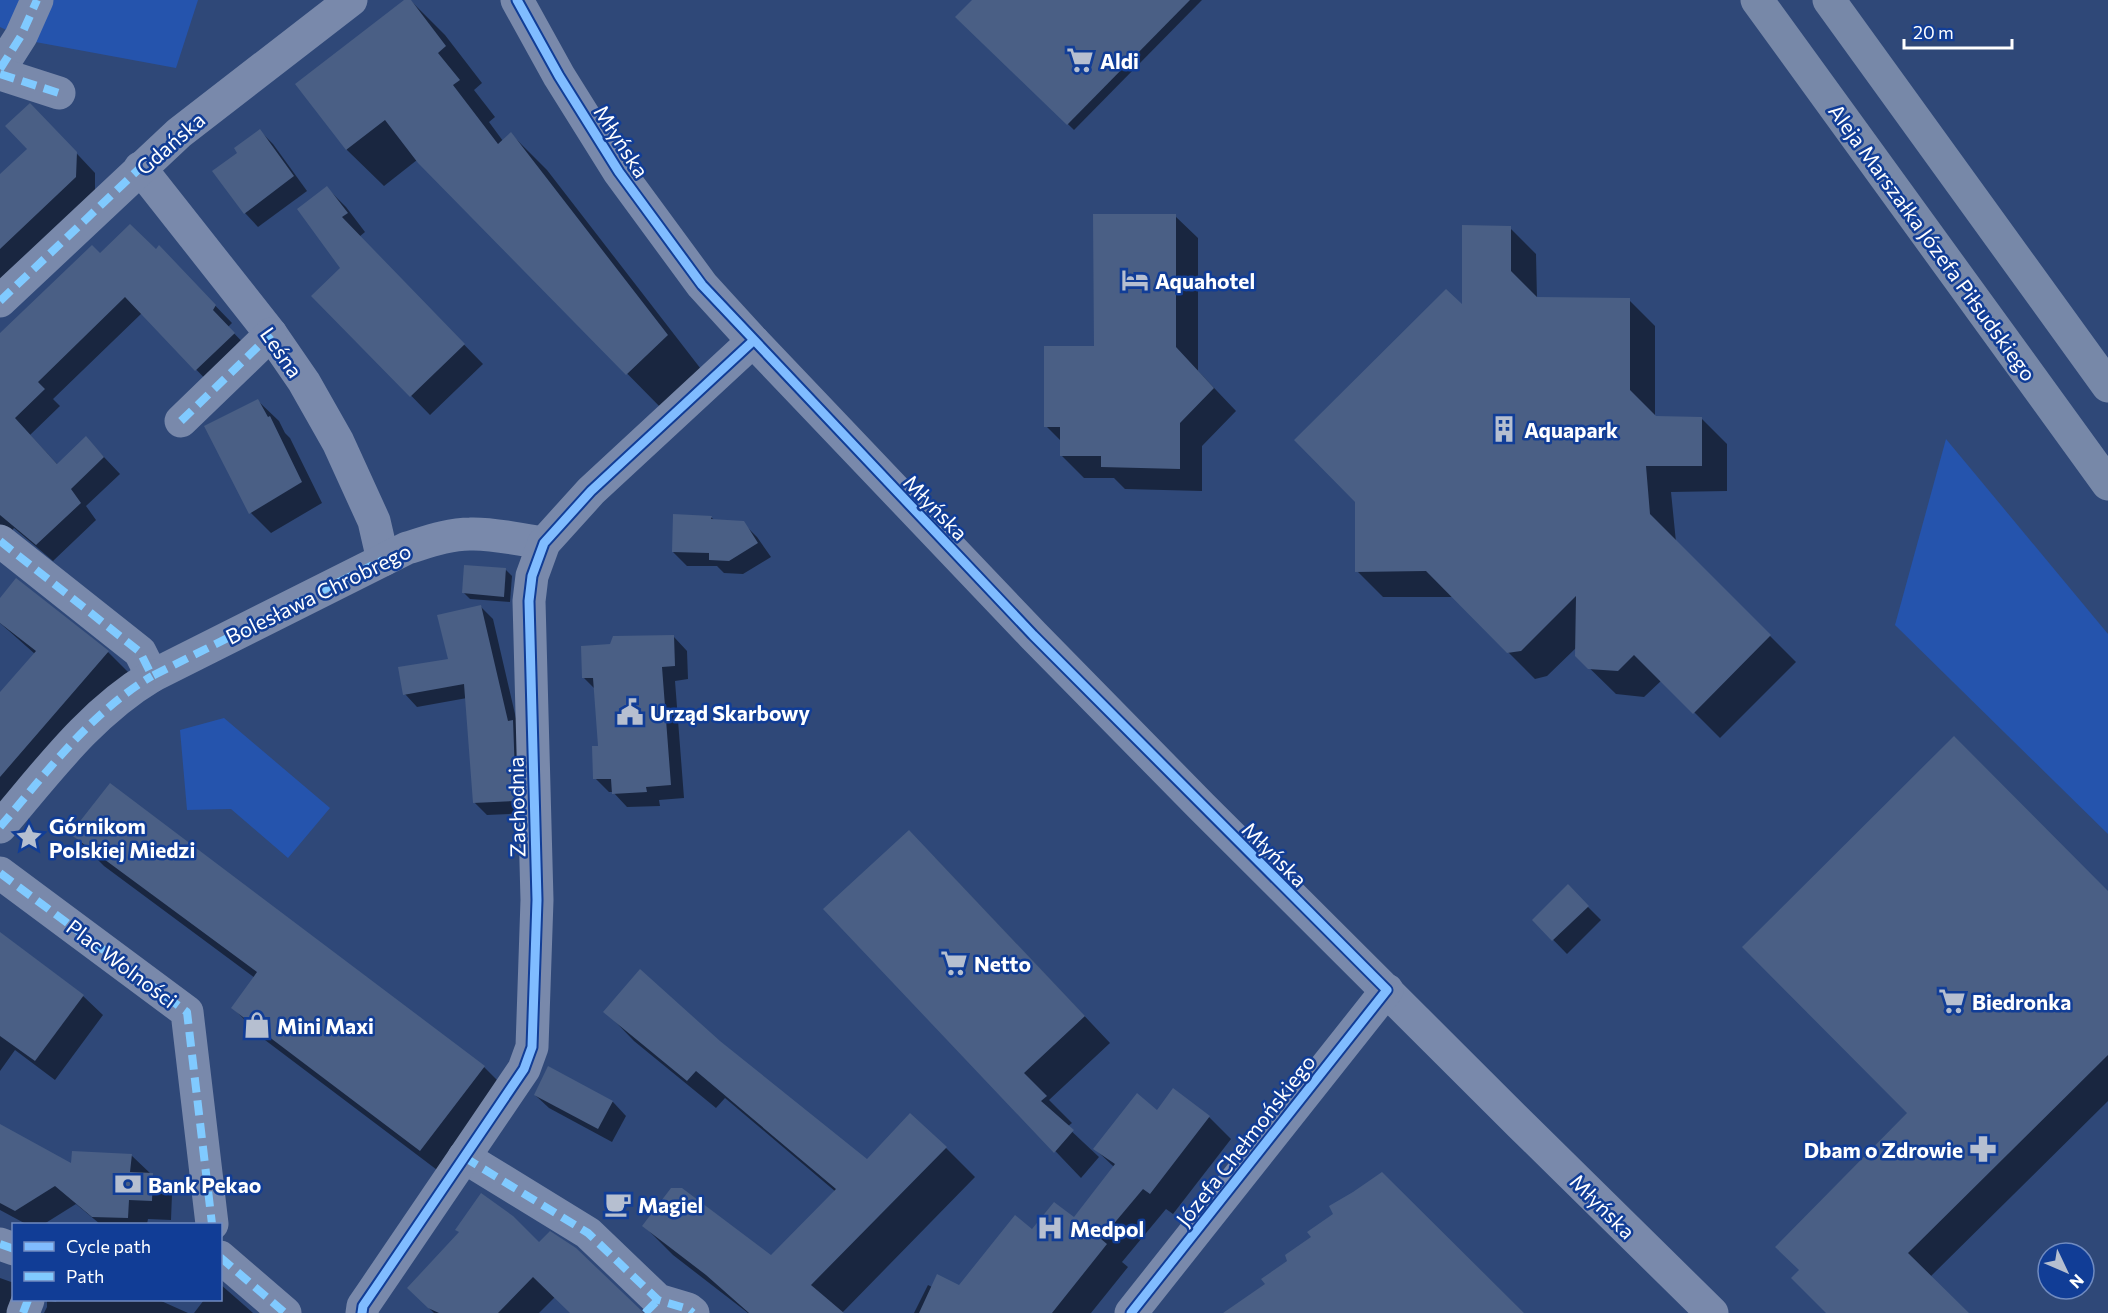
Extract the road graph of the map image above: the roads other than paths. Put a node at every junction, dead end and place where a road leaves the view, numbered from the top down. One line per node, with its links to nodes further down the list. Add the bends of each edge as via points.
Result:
1 (38, 0): 6 (street)
2 (351, 0): 9 (street, Gdańska, via 179,133)
3 (517, 0): 12 (street, Młyńska, via 619,172 702,285)
4 (1757, 0): 15 (main road, Aleja Marszałka Józefa Piłsudskiego)
5 (1830, 0): 13 (main road)
6 (0, 69)
7 (0, 74): 8 (street)
8 (59, 93)
9 (140, 168): 10 (street, Gdańska); 11 (street, Leśna)
10 (0, 301)
11 (271, 334): 14 (street); 18 (street, Leśna, via 338,442 374,521)
12 (753, 341): 17 (street, Zachodnia, via 591,491); 22 (street, Młyńska, via 1033,635)
13 (2108, 386)
14 (181, 421)
15 (2108, 484)
16 (0, 541): 19 (street, via 140,652)
17 (544, 543): 18 (street, Bolesława Chrobrego, via 469,534 407,548); 23 (street, Zachodnia, via 532,576 529,601 537,900 532,1047 524,1069)
18 (383, 560): 19 (street, Bolesława Chrobrego)
19 (152, 676): 20 (street, via 81,732)
20 (0, 827)
21 (0, 873): 24 (street, Plac Wolności, via 187,1012)
22 (1387, 990): 30 (street, Józefa Chełmońskiego); 31 (street, Młyńska)
23 (464, 1157): 26 (street, via 588,1233); 28 (street, Zachodnia)
24 (212, 1223)
25 (222, 1259): 27 (street)
26 (652, 1306): 29 (street, via 688,1309)
27 (285, 1313)
28 (362, 1313)
29 (693, 1313)
30 (1131, 1313)
31 (1712, 1313)

